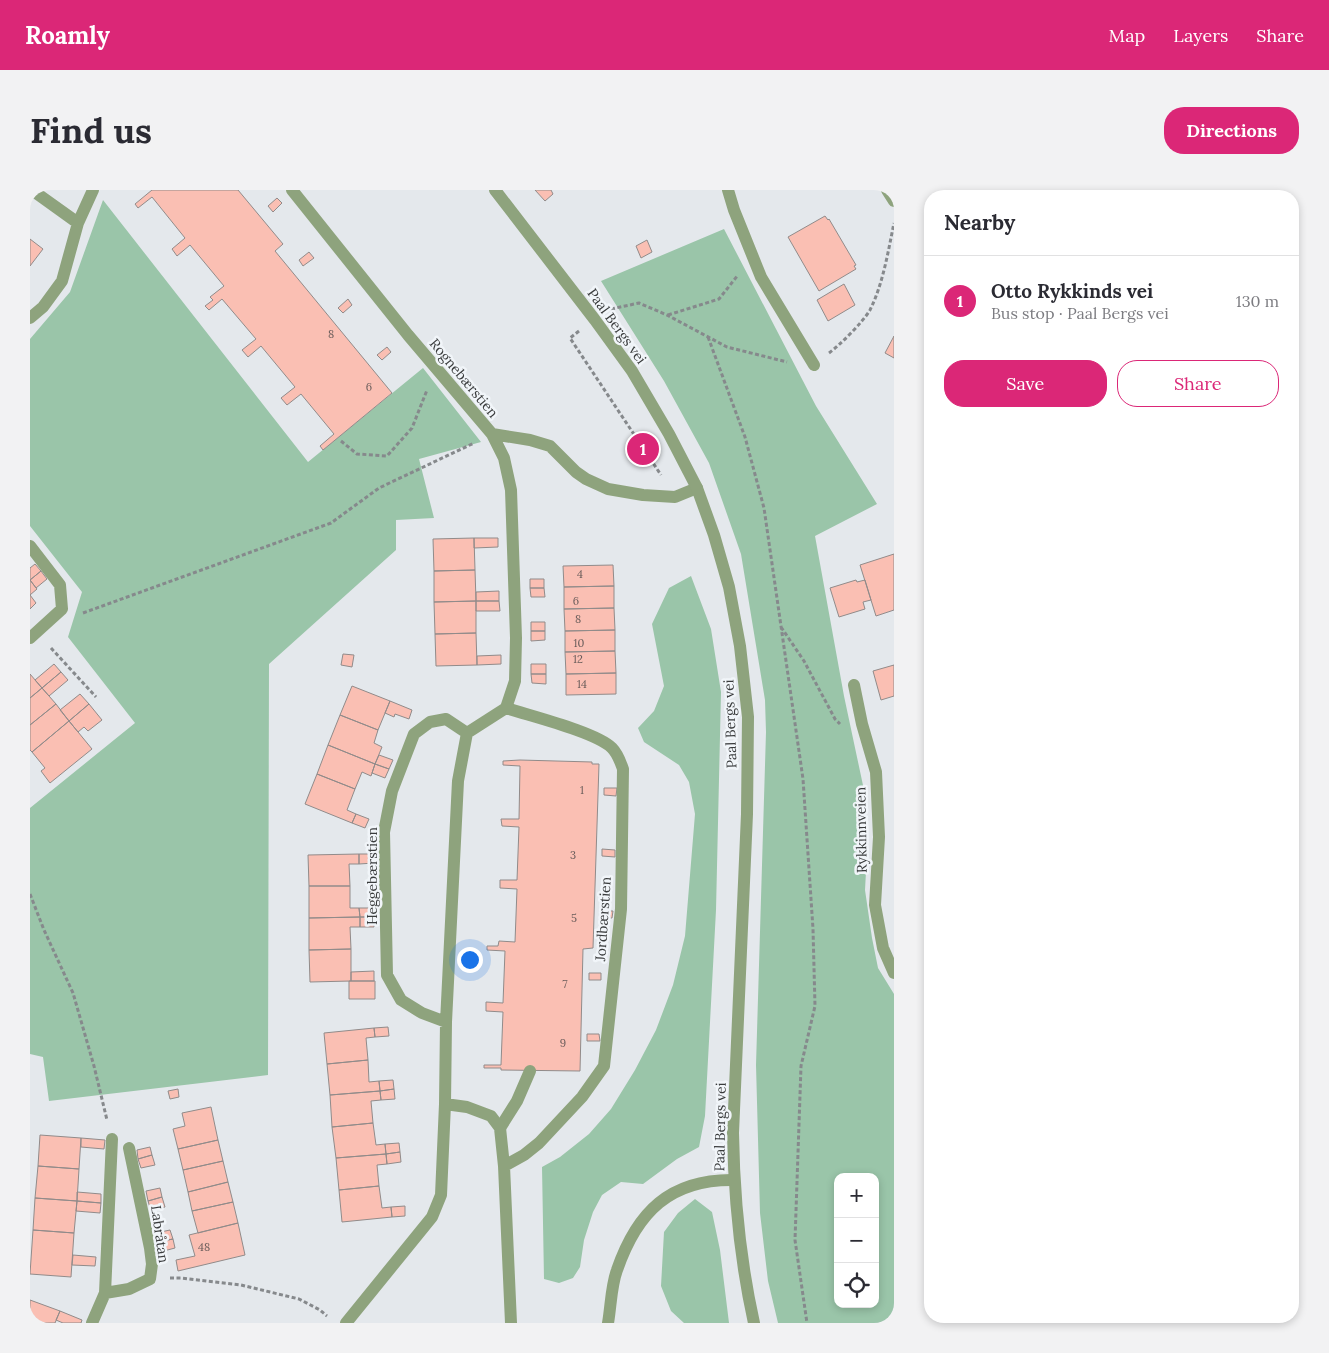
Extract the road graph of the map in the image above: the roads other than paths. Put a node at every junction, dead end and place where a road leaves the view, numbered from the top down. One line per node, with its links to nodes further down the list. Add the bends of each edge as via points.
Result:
1 (32, 190): 8 (street)
2 (93, 190): 8 (street)
3 (292, 190): 11 (street, Rognebærstien)
4 (495, 190): 12 (street, Paal Bergs vei, via 632,371)
5 (728, 190): 10 (street, via 761,277)
6 (887, 190): 7 (street)
7 (894, 202)
8 (78, 223): 9 (street, via 62,281 43,308)
9 (30, 318)
10 (814, 365)
11 (492, 434): 12 (street, Rognebærstien, via 550,446 576,472 608,489 675,497); 16 (street, via 504,458 511,499 516,676)
12 (697, 488): 26 (street, Paal Bergs vei, via 729,587 748,717)
13 (30, 546): 14 (street, via 60,585 62,609)
14 (34, 635)
15 (854, 685): 18 (street, Rykkinnveien, via 876,772 879,837 875,905 883,948)
16 (506, 708): 17 (street); 25 (street, Jordbærstien, via 596,737 612,748 623,768 621,909 604,1066 582,1097 540,1143)
17 (467, 733): 19 (street, via 458,781); 19 (street, Heggebærstien, via 446,719 430,722 414,734 392,791 384,832 387,974 401,1000)
18 (894, 973)
19 (446, 1022): 21 (street)
20 (530, 1071): 22 (street, via 517,1102)
21 (445, 1104): 22 (street, via 468,1107 491,1116); 29 (street, via 441,1195 432,1217)
22 (500, 1128): 25 (street)
23 (112, 1139): 27 (street)
24 (129, 1148): 27 (street, Labråtan, via 150,1248 150,1279 129,1289)
25 (504, 1166): 30 (street)
26 (734, 1180): 31 (street, via 715,1180 691,1186 654,1206 634,1232 616,1272); 32 (street, Paal Bergs vei, via 740,1246)
27 (105, 1293): 28 (street)
28 (92, 1323)
29 (346, 1323)
30 (511, 1323)
31 (608, 1323)
32 (754, 1323)

